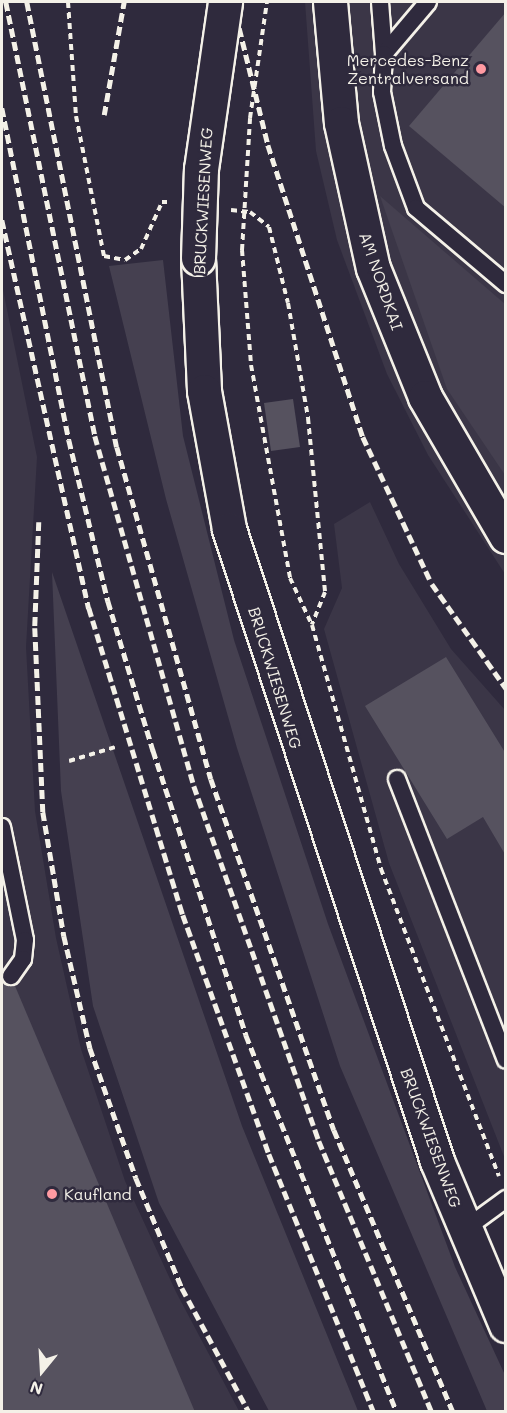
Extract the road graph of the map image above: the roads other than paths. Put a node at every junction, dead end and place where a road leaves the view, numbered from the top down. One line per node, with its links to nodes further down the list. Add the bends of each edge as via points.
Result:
1 (225, 2): 13 (main road, BRUCKWIESENWEG, bridge, via 201,169 198,258 204,391 229,530 437,1161)
2 (330, 2): 7 (main road, AM NORDKAI, via 341,123 373,268 425,397)
3 (380, 2): 5 (lane)
4 (428, 2): 5 (lane)
5 (384, 54): 6 (lane, via 382,92 393,146 416,208)
6 (506, 284)
7 (506, 536)
8 (397, 779): 11 (lane)
9 (2, 827): 10 (lane, via 25,940 23,959)
10 (11, 976)
11 (506, 1060)
12 (506, 1199): 13 (lane)
13 (465, 1229): 14 (main road, BRUCKWIESENWEG)
14 (506, 1325)

